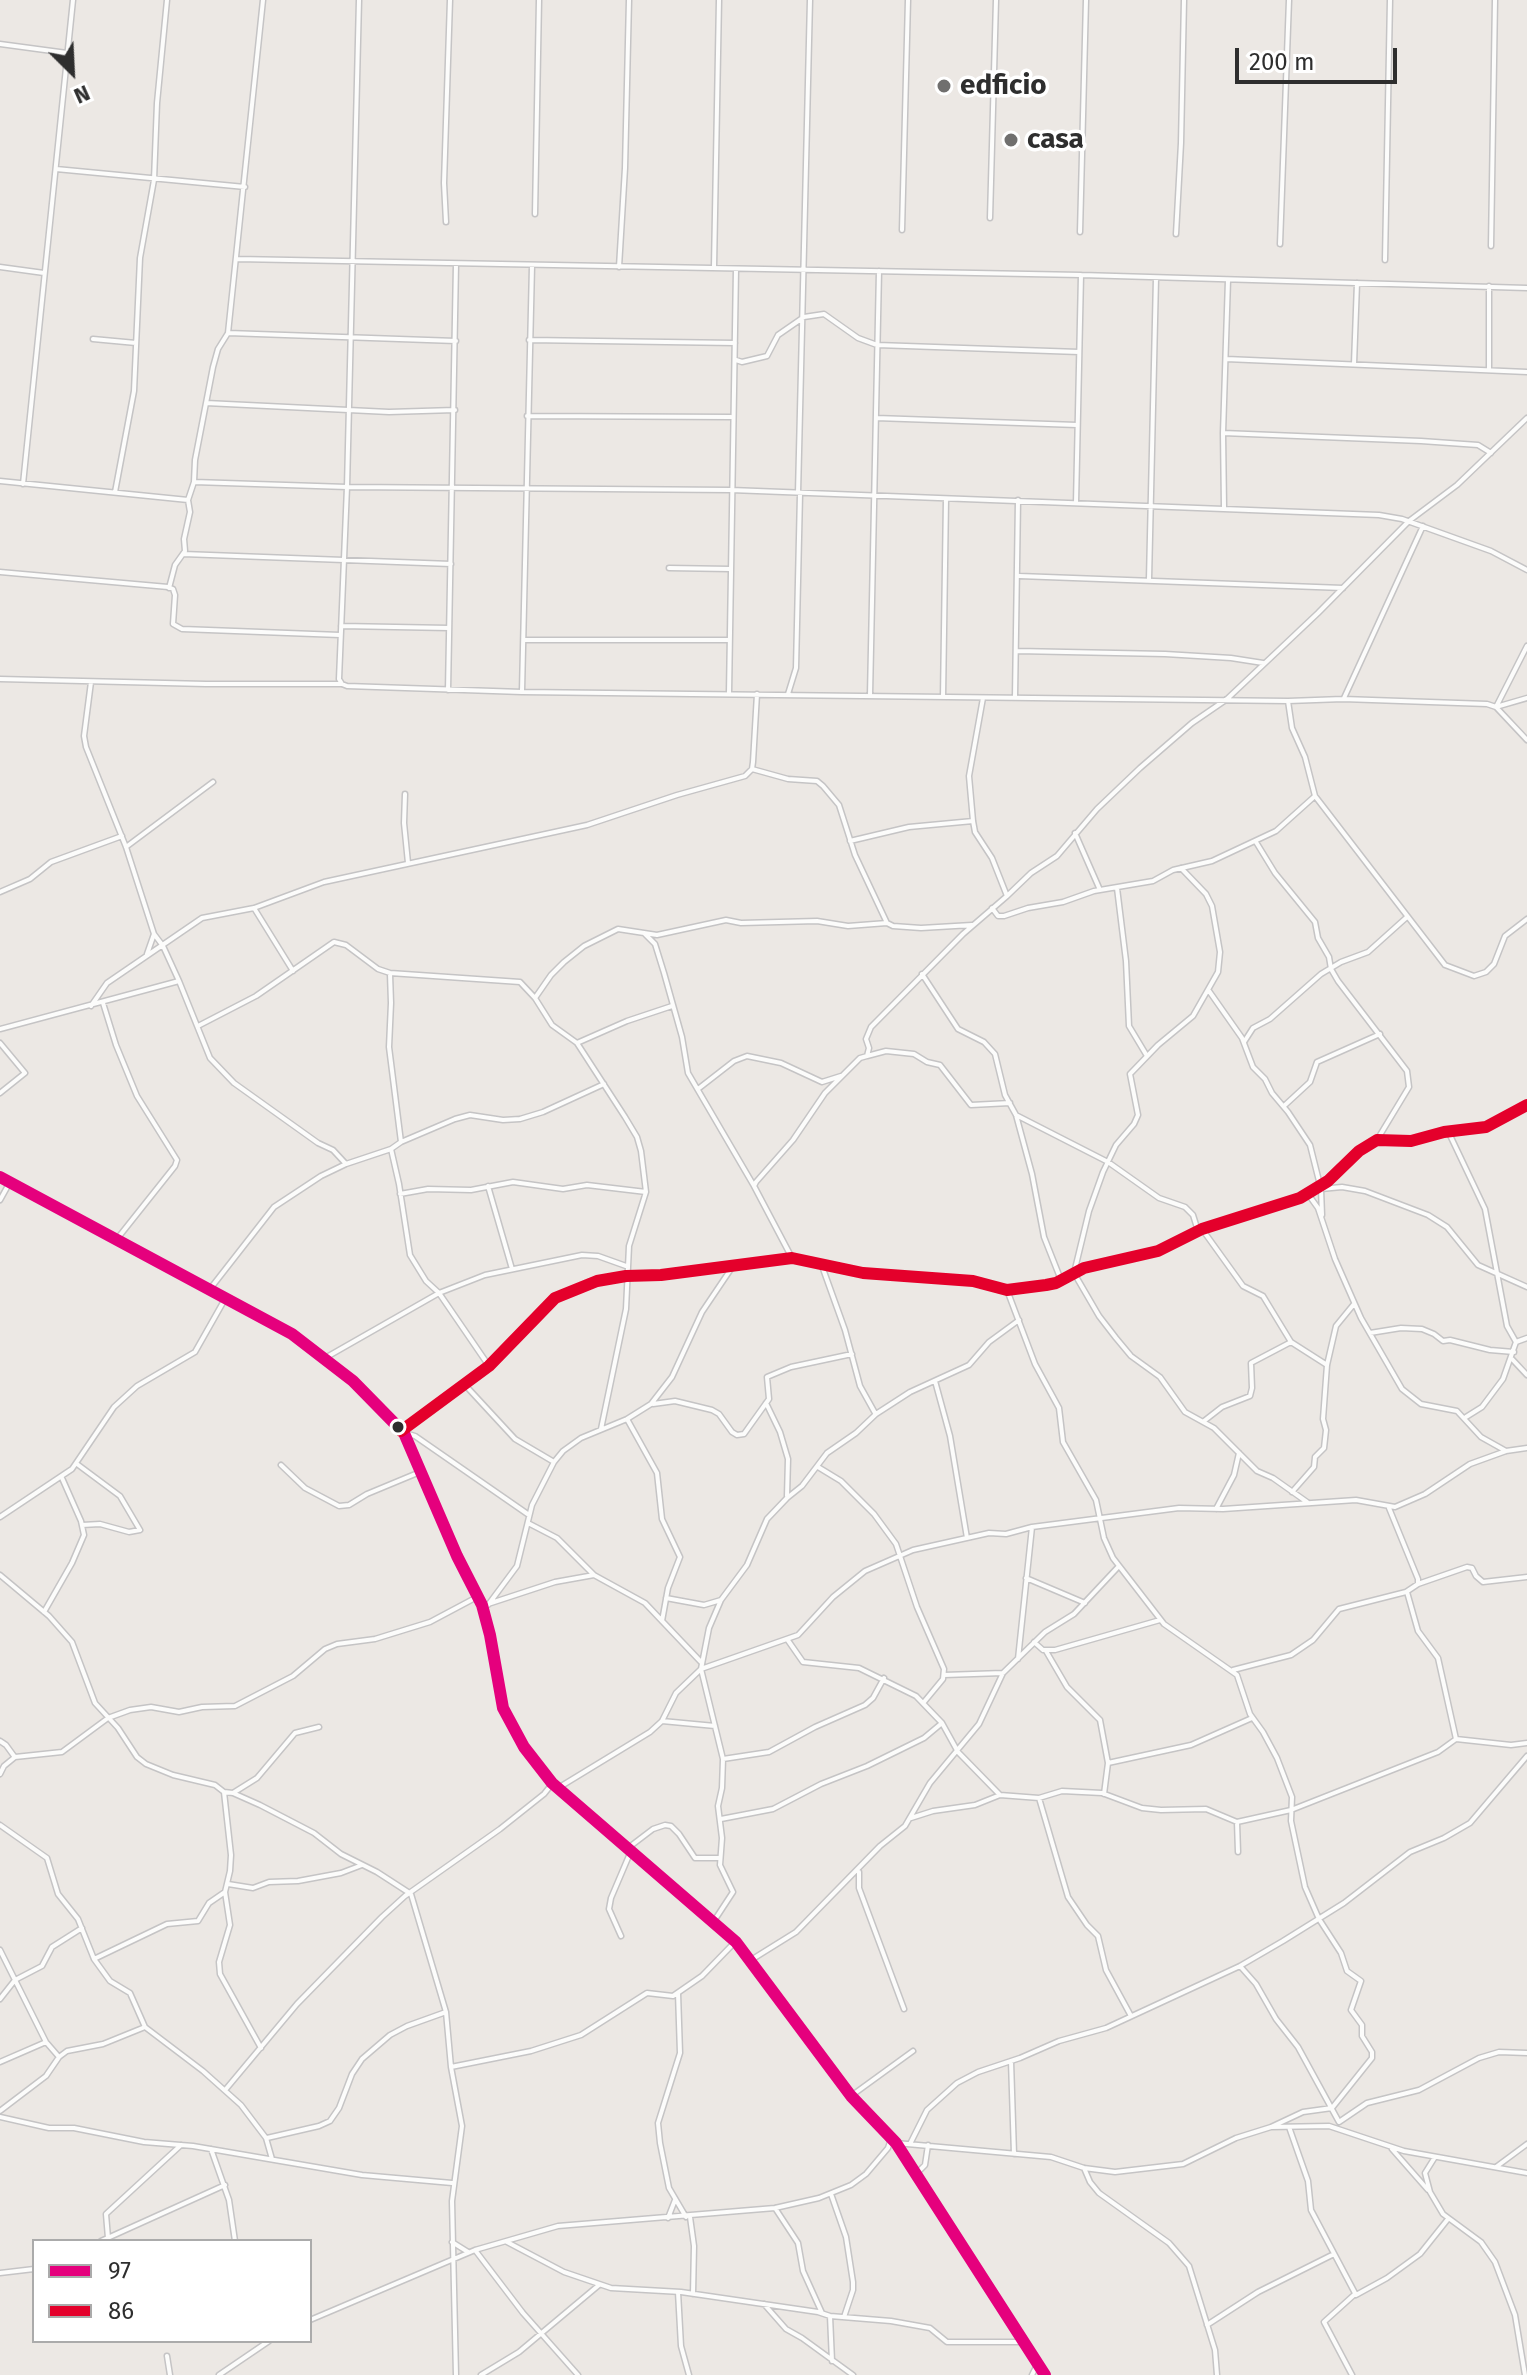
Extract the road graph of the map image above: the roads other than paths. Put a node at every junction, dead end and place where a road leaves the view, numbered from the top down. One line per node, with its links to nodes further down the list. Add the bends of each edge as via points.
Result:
1 (73, 0): 18 (street)
2 (167, 0): 20 (street)
3 (263, 0): 21 (street)
4 (359, 0): 32 (street)
5 (450, 0): 24 (street)
6 (539, 0): 22 (street)
7 (629, 0): 36 (street)
8 (719, 0): 37 (street)
9 (810, 0): 39 (street)
10 (908, 0): 25 (street)
11 (996, 0): 23 (street)
12 (1086, 0): 26 (street)
13 (1184, 0): 27 (street)
14 (1289, 0): 28 (street)
15 (1390, 0): 31 (street)
16 (1495, 0): 29 (street)
17 (0, 44): 18 (street)
18 (67, 53): 19 (street)
19 (56, 169): 20 (street); 41 (street)
20 (154, 180): 21 (street); 54 (street, via 140,258)
21 (245, 187): 30 (street)
22 (535, 214)
23 (990, 218)
24 (446, 222)
25 (902, 230)
26 (1080, 232)
27 (1176, 234)
28 (1280, 244)
29 (1491, 246)
30 (237, 259): 32 (street); 49 (street)
31 (1385, 260)
32 (351, 262): 33 (street); 50 (street)
33 (456, 264): 34 (street); 53 (street)
34 (532, 266): 36 (street); 52 (street)
35 (0, 267): 41 (street)
36 (619, 267): 37 (street)
37 (714, 267): 38 (street)
38 (736, 269): 39 (street); 55 (street)
39 (804, 269): 40 (street); 48 (street)
40 (879, 271): 42 (street); 56 (street)
41 (44, 273): 75 (street)
42 (1081, 275): 43 (street); 57 (street)
43 (1156, 278): 44 (street); 87 (street)
44 (1228, 280): 45 (street); 58 (street)
45 (1357, 283): 46 (street); 60 (street)
46 (1489, 286): 47 (street); 61 (street)
47 (1527, 288)
48 (804, 317): 56 (street, via 824,314); 59 (street, via 775,338 767,356); 81 (street)
49 (228, 333): 50 (street); 63 (street, via 218,349)
50 (350, 335): 53 (street); 64 (street)
51 (93, 339): 54 (street)
52 (529, 340): 55 (street); 66 (street)
53 (456, 341): 65 (street)
54 (136, 343): 80 (street, via 134,391)
55 (735, 343): 59 (street)
56 (877, 345): 57 (street); 68 (street)
57 (1079, 352): 70 (street)
58 (1226, 359): 60 (street); 71 (street)
59 (736, 360): 67 (street)
60 (1354, 364): 61 (street)
61 (1489, 370): 62 (street)
62 (1527, 372)
63 (205, 403): 64 (street); 74 (street)
64 (348, 410): 65 (street); 76 (street)
65 (455, 410): 78 (street)
66 (527, 416): 67 (street); 77 (street)
67 (731, 417): 79 (street)
68 (876, 418): 70 (street); 82 (street)
69 (1527, 418): 72 (street)
70 (1078, 425): 86 (street)
71 (1223, 433): 72 (street, via 1478,445); 88 (street)
72 (1491, 453): 89 (street)
73 (0, 481): 75 (street)
74 (194, 482): 76 (street); 84 (street)
75 (23, 484): 80 (street)
76 (347, 487): 78 (street); 92 (street)
77 (525, 488): 78 (street); 79 (street); 105 (street)
78 (452, 489): 93 (street)
79 (731, 490): 81 (street); 95 (street)
80 (115, 492): 84 (street)
81 (799, 493): 82 (street); 117 (street, via 796,668)
82 (874, 494): 83 (street); 118 (street)
83 (946, 498): 85 (street); 119 (street)
84 (188, 500): 91 (street)
85 (1018, 500): 86 (street); 98 (street)
86 (1076, 503): 87 (street)
87 (1151, 505): 88 (street); 99 (street)
88 (1224, 507): 89 (street)
89 (1409, 521): 90 (street); 101 (street)
90 (1423, 526): 96 (street); 124 (street)
91 (183, 554): 92 (street); 100 (street)
92 (343, 561): 93 (street); 102 (street)
93 (451, 564): 103 (street)
94 (669, 568): 95 (street)
95 (730, 569): 106 (street)
96 (1527, 570)
97 (0, 572): 100 (street)
98 (1019, 576): 99 (street); 108 (street)
99 (1149, 580): 101 (street)
100 (169, 588): 104 (street, via 175,595 173,624 182,629)
101 (1343, 588): 109 (street)
102 (341, 626): 103 (street); 104 (street)
103 (449, 628): 113 (street)
104 (340, 635): 112 (street)
105 (524, 640): 106 (street); 114 (street)
106 (729, 640): 115 (street)
107 (1527, 646): 126 (street)
108 (1017, 651): 109 (street); 120 (street)
109 (1263, 663): 123 (street)
110 (0, 679): 111 (street)
111 (91, 682): 112 (street); 134 (street, via 84,741)
112 (342, 684): 113 (street)
113 (448, 690): 114 (street)
114 (522, 692): 115 (street)
115 (729, 693): 116 (street)
116 (757, 694): 117 (street); 128 (street)
117 (788, 694): 118 (street)
118 (870, 695): 119 (street)
119 (943, 697): 121 (street)
120 (1015, 697): 121 (street); 123 (street)
121 (983, 698): 132 (street, via 969,776)
122 (1527, 698): 126 (street)
123 (1227, 699): 125 (street); 133 (street, via 1140,768)
124 (1343, 699): 125 (street); 126 (street)
125 (1288, 701): 131 (street)
126 (1496, 707): 127 (street)
127 (1527, 740)
128 (752, 769): 135 (street, via 820,783 839,805); 138 (street, via 741,778 587,825)
129 (213, 782): 137 (street)
130 (405, 794): 138 (street)
131 (1315, 796): 136 (street); 146 (street)
132 (973, 821): 135 (street, via 909,827); 143 (street)
133 (1075, 833): 141 (street); 143 (street, via 1057,856)
134 (122, 836): 137 (street); 142 (street, via 51,862 30,879)
135 (850, 841): 148 (street)
136 (1256, 842): 139 (street); 154 (street, via 1315,922)
137 (126, 847): 151 (street)
138 (408, 863): 144 (street, via 324,882)
139 (1181, 868): 140 (street, via 1153,881); 159 (street, via 1206,894 1215,916 1220,963)
140 (1117, 888): 141 (street); 171 (street, via 1129,1026)
141 (1100, 890): 145 (street, via 1001,917)
142 (0, 892)
143 (1007, 896): 145 (street)
144 (254, 908): 152 (street, via 202,918); 155 (street)
145 (992, 908): 149 (street)
146 (1407, 917): 147 (street, via 1445,965 1476,977 1489,970 1505,936); 154 (street, via 1368,952)
147 (1527, 919)
148 (887, 923): 149 (street, via 921,928); 150 (street, via 726,920 662,935)
149 (972, 925): 157 (street)
150 (644, 932): 160 (street, via 618,929 584,946 551,975); 163 (street, via 655,944)
151 (154, 934): 152 (street); 153 (street)
152 (163, 946): 153 (street); 158 (street)
153 (146, 955): 162 (street, via 103,986)
154 (1331, 969): 166 (street); 167 (street, via 1253,1028)
155 (293, 971): 156 (street, via 338,942); 164 (street)
156 (390, 973): 160 (street, via 514,980); 182 (street, via 389,1047)
157 (922, 974): 170 (street, via 871,1027); 176 (street, via 958,1029 995,1054)
158 (179, 981): 161 (street); 164 (street)
159 (1209, 991): 167 (street); 171 (street, via 1189,1021)
160 (535, 998): 169 (street, via 552,1025)
161 (103, 1003): 162 (street); 197 (street, via 137,1096 177,1160)
162 (91, 1006): 165 (street)
163 (672, 1006): 169 (street); 174 (street, via 688,1073)
164 (198, 1026): 185 (street, via 219,1069)
165 (0, 1029)
166 (1380, 1034): 178 (street, via 1317,1062 1310,1082); 181 (street, via 1410,1079)
167 (1244, 1042): 178 (street, via 1253,1067)
168 (0, 1043): 175 (street, via 25,1073)
169 (577, 1043): 173 (street)
170 (867, 1056): 172 (street); 176 (street, via 886,1051 914,1054 940,1065 971,1105)
171 (1147, 1057): 184 (street, via 1130,1074 1137,1119)
172 (844, 1075): 174 (street, via 822,1082 781,1063 742,1057); 189 (street)
173 (604, 1084): 182 (street, via 533,1116 503,1120 470,1115); 191 (street, via 637,1137)
174 (698, 1089): 189 (street)
175 (0, 1093)
176 (1010, 1103): 179 (street)
177 (1527, 1105): 180 (street, via 1486,1127)
178 (1284, 1107): 190 (street, via 1310,1145)
179 (1016, 1115): 184 (street); 206 (street, via 1041,1224)
180 (1448, 1131): 181 (street, via 1411,1141); 203 (street, via 1485,1209)
181 (1377, 1140): 190 (street)
182 (401, 1142): 183 (street)
183 (391, 1149): 185 (street); 192 (street)
184 (1108, 1162): 196 (street, via 1159,1198 1185,1207); 204 (street)
185 (346, 1164): 208 (street, via 274,1207)
186 (0, 1177): 187 (street)
187 (10, 1182): 194 (street); 197 (street)
188 (487, 1186): 191 (street, via 587,1185); 192 (street); 202 (street)
189 (754, 1186): 198 (street)
190 (1321, 1188): 193 (street); 195 (street); 203 (street, via 1365,1191 1428,1215 1447,1227 1478,1265)
191 (646, 1192): 199 (street)
192 (400, 1194): 210 (street, via 410,1255)
193 (1308, 1194): 195 (street); 196 (street)
194 (0, 1200)
195 (1321, 1218): 212 (street)
196 (1200, 1230): 204 (street, via 1158,1251); 216 (street, via 1243,1286 1263,1296)
197 (117, 1239): 208 (street)
198 (792, 1258): 200 (street); 201 (street)
199 (626, 1266): 202 (street, via 582,1255); 205 (street)
200 (733, 1266): 205 (street); 228 (street, via 702,1312 672,1377)
201 (822, 1266): 209 (street, via 973,1281); 219 (street)
202 (512, 1269): 210 (street)
203 (1498, 1272): 207 (street); 217 (street, via 1507,1326)
204 (1074, 1273): 206 (street); 232 (street, via 1125,1349 1160,1377 1185,1412)
205 (626, 1276): 223 (street, via 555,1298); 233 (street, via 626,1309)
206 (1061, 1280): 209 (street)
207 (1527, 1287)
208 (210, 1289): 211 (street)
209 (1007, 1290): 213 (street)
210 (439, 1293): 220 (street); 223 (street)
211 (225, 1296): 220 (street); 239 (street, via 195,1352 124,1397)
212 (1354, 1304): 214 (street); 222 (street, via 1336,1326)
213 (1019, 1320): 225 (street, via 969,1365); 251 (street, via 1059,1408 1063,1442 1096,1500)
214 (1370, 1333): 218 (street, via 1422,1329 1440,1341); 230 (street, via 1407,1395)
215 (1527, 1338): 217 (street)
216 (1291, 1342): 222 (street); 232 (street, via 1251,1363 1250,1396)
217 (1516, 1342): 218 (street)
218 (1514, 1352): 221 (street)
219 (852, 1354): 227 (street, via 774,1372 767,1377); 229 (street, via 860,1386)
220 (325, 1358): 234 (street)
221 (1512, 1359): 224 (street); 230 (street, via 1482,1407)
222 (1327, 1365): 244 (street, via 1324,1448)
223 (489, 1366): 226 (street)
224 (1527, 1375)
225 (935, 1381): 229 (street); 255 (street)
226 (465, 1385): 234 (street); 238 (street, via 515,1439)
227 (766, 1403): 228 (street, via 749,1430 737,1435 712,1410 675,1401); 245 (street, via 788,1459)
228 (651, 1404): 231 (street)
229 (876, 1414): 241 (street)
230 (1466, 1417): 236 (street, via 1481,1437)
231 (627, 1419): 233 (street); 265 (street, via 657,1473 662,1519 680,1557)
232 (1204, 1421): 237 (street)
233 (601, 1429): 238 (street)
234 (403, 1432): 242 (street); 249 (street)
235 (1526, 1449): 236 (street)
236 (1506, 1451): 247 (street, via 1470,1464 1416,1500)
237 (1239, 1453): 244 (street); 248 (street)
238 (554, 1462): 249 (street)
239 (77, 1464): 243 (street); 253 (street, via 120,1496 140,1530)
240 (281, 1465): 242 (street, via 305,1488 339,1506)
241 (817, 1466): 245 (street); 256 (street, via 831,1472 874,1514)
242 (422, 1471): 264 (street)
243 (62, 1478): 250 (street); 253 (street)
244 (1292, 1493): 246 (street)
245 (787, 1498): 266 (street, via 767,1519 747,1565)
246 (1309, 1504): 247 (street, via 1356,1500); 248 (street)
247 (1389, 1508): 262 (street)
248 (1216, 1509): 251 (street, via 1189,1507)
249 (529, 1515): 252 (street)
250 (0, 1517)
251 (1100, 1518): 254 (street); 257 (street, via 1108,1550)
252 (528, 1523): 259 (street, via 557,1538); 268 (street, via 517,1566)
253 (82, 1525): 269 (street, via 83,1540)
254 (1032, 1527): 255 (street); 261 (street)
255 (967, 1538): 256 (street)
256 (900, 1555): 272 (street, via 865,1571 802,1632); 280 (street)
257 (1119, 1566): 267 (street); 270 (street)
258 (0, 1575): 269 (street)
259 (594, 1575): 268 (street); 271 (street, via 645,1603)
260 (1527, 1577): 262 (street, via 1483,1582 1467,1567)
261 (1026, 1578): 267 (street); 275 (street)
262 (1418, 1584): 263 (street)
263 (1406, 1592): 278 (street, via 1339,1609 1313,1640 1291,1655); 289 (street, via 1418,1631 1438,1658)
264 (477, 1597): 268 (street); 283 (street, via 419,1625 325,1649 293,1676 235,1706 179,1712 141,1708)
265 (666, 1598): 266 (street, via 704,1605); 271 (street)
266 (721, 1600): 276 (street)
267 (1085, 1603): 273 (street)
268 (485, 1605): 298 (street, via 503,1708 524,1747)
269 (44, 1612): 283 (street, via 72,1642 95,1703)
270 (1160, 1620): 274 (street); 278 (street)
271 (662, 1621): 276 (street)
272 (787, 1639): 277 (street); 281 (street, via 803,1662 853,1666)
273 (1034, 1642): 274 (street); 275 (street)
274 (1046, 1651): 296 (street, via 1067,1687 1100,1720)
275 (1018, 1659): 279 (street)
276 (702, 1662): 277 (street)
277 (701, 1669): 285 (street, via 676,1693); 287 (street)
278 (1233, 1670): 284 (street)
279 (1003, 1673): 280 (street); 292 (street, via 979,1724)
280 (944, 1675): 282 (street)
281 (884, 1678): 282 (street); 295 (street, via 865,1705 769,1752)
282 (924, 1702): 286 (street)
283 (108, 1718): 294 (street, via 62,1752); 299 (street, via 146,1764)
284 (1252, 1718): 296 (street, via 1191,1745); 304 (street, via 1280,1765 1292,1797)
285 (662, 1721): 287 (street); 298 (street)
286 (942, 1723): 292 (street); 306 (street, via 924,1738 773,1809)
287 (715, 1726): 295 (street)
288 (319, 1727): 300 (street, via 295,1733 257,1778)
289 (1456, 1739): 291 (street); 304 (street, via 1438,1752)
290 (0, 1741): 294 (street)
291 (1527, 1743)
292 (958, 1752): 302 (street); 305 (street, via 930,1783)
293 (1527, 1756): 317 (street, via 1470,1823 1410,1852)
294 (15, 1757): 297 (street)
295 (723, 1759): 306 (street)
296 (1108, 1763): 301 (street)
297 (0, 1774)
298 (555, 1786): 309 (street); 316 (street)
299 (224, 1792): 300 (street); 314 (street, via 231,1855)
300 (233, 1793): 312 (street, via 305,1828)
301 (1104, 1794): 303 (street, via 1062,1791); 307 (street, via 1142,1808 1206,1809)
302 (1000, 1795): 303 (street); 305 (street)
303 (1039, 1798): 332 (street, via 1068,1897 1098,1936 1106,1970)
304 (1291, 1810): 307 (street); 317 (street, via 1302,1878)
305 (911, 1818): 313 (street)
306 (721, 1819): 311 (street)
307 (1237, 1822): 310 (street)
308 (0, 1825): 319 (street, via 47,1858 58,1894)
309 (630, 1850): 311 (street, via 665,1825 679,1834 695,1858); 318 (street); 320 (street, via 609,1909)
310 (1238, 1852)
311 (720, 1858): 318 (street, via 733,1892)
312 (362, 1865): 314 (street, via 253,1888); 316 (street)
313 (859, 1870): 325 (street, via 796,1932); 330 (street, via 859,1888)
314 (228, 1884): 315 (street)
315 (225, 1892): 323 (street, via 209,1903 198,1921 167,1924); 335 (street, via 230,1925 220,1974)
316 (411, 1894): 331 (street); 335 (street, via 338,1961)
317 (1319, 1919): 326 (street); 344 (street, via 1347,1971 1361,1981 1351,2010 1373,2055)
318 (714, 1921): 321 (street)
319 (82, 1928): 323 (street); 327 (street, via 52,1947 42,1966)
320 (621, 1936)
321 (736, 1942): 325 (street); 328 (street)
322 (0, 1950): 324 (street)
323 (94, 1959): 333 (street, via 110,1981 130,1993)
324 (2, 1960): 327 (street)
325 (751, 1960): 343 (street)
326 (1240, 1966): 332 (street); 344 (street, via 1298,2047)
327 (15, 1980): 329 (street); 334 (street)
328 (678, 1993): 341 (street, via 647,1993 596,2027 560,2043); 369 (street, via 680,2053 658,2123)
329 (0, 1999)
330 (904, 2009)
331 (446, 2012): 341 (street); 350 (street, via 390,2035 362,2059 330,2121)
332 (1131, 2016): 339 (street)
333 (145, 2027): 338 (street); 342 (street)
334 (46, 2042): 338 (street); 340 (street)
335 (261, 2048): 342 (street)
336 (913, 2051): 343 (street)
337 (1527, 2053): 346 (street, via 1479,2058 1419,2090 1367,2103)
338 (59, 2057): 345 (street, via 46,2076)
339 (1011, 2061): 352 (street, via 970,2075 942,2094 927,2110); 358 (street)
340 (0, 2062)
341 (451, 2067): 365 (street, via 462,2126)
342 (226, 2089): 350 (street)
343 (851, 2096): 351 (street)
344 (1332, 2108): 346 (street); 348 (street, via 1303,2112)
345 (0, 2114): 354 (street, via 49,2128)
346 (1339, 2122): 349 (street)
347 (1288, 2126): 348 (street); 349 (street); 379 (street, via 1308,2181 1309,2204)
348 (1271, 2127): 362 (street, via 1183,2164 1115,2172)
349 (1343, 2130): 356 (street)
350 (266, 2138): 360 (street)
351 (894, 2140): 352 (street); 363 (street); 368 (street, via 866,2174)
352 (910, 2144): 355 (street)
353 (1527, 2144): 361 (street)
354 (181, 2145): 357 (street); 374 (street, via 106,2214)
355 (928, 2145): 358 (street); 363 (street, via 925,2165)
356 (1390, 2147): 359 (street); 367 (street)
357 (211, 2149): 360 (street); 366 (street)
358 (1014, 2154): 362 (street, via 1051,2157)
359 (1435, 2157): 361 (street); 367 (street, via 1425,2173)
360 (272, 2159): 365 (street, via 362,2175)
361 (1496, 2167): 364 (street)
362 (1084, 2168): 392 (street, via 1099,2193 1169,2243 1189,2266)
363 (917, 2173): 394 (street)
364 (1527, 2173)
365 (453, 2183): 376 (street)
366 (225, 2185): 374 (street); 375 (street)
367 (1430, 2192): 373 (street)
368 (831, 2194): 370 (street); 390 (street, via 846,2237 853,2282)
369 (675, 2200): 371 (street); 372 (street)
370 (775, 2208): 371 (street); 388 (street, via 798,2243 803,2271)
371 (688, 2217): 372 (street); 385 (street)
372 (668, 2218): 377 (street, via 558,2226)
373 (1448, 2219): 386 (street, via 1420,2254); 412 (street, via 1481,2242 1495,2262 1515,2315)
374 (108, 2238)
375 (235, 2239)
376 (452, 2242): 378 (street); 380 (street)
377 (507, 2242): 378 (street); 383 (street)
378 (473, 2251): 380 (street); 393 (street)
379 (1334, 2254): 386 (street); 392 (street)
380 (453, 2259): 391 (street); 403 (street)
381 (32, 2269): 382 (street)
382 (0, 2273)
383 (599, 2285): 384 (street); 393 (street)
384 (678, 2292): 385 (street); 406 (street, via 681,2346)
385 (693, 2294): 387 (street)
386 (1355, 2294): 411 (street, via 1324,2322)
387 (764, 2304): 388 (street); 399 (street, via 786,2329)
388 (822, 2313): 389 (street)
389 (830, 2316): 390 (street); 399 (street)
390 (844, 2317): 394 (street, via 925,2326 947,2342)
391 (312, 2319)
392 (1207, 2325): 410 (street)
393 (541, 2333): 404 (street); 405 (street)
394 (1024, 2342): 400 (street)
395 (252, 2343): 397 (street)
396 (266, 2343): 397 (street)
397 (254, 2350): 402 (street)
398 (167, 2356): 401 (street)
399 (832, 2361): 407 (street)
400 (1038, 2363): 408 (street); 409 (street)
401 (170, 2375)
402 (219, 2375)
403 (456, 2375)
404 (481, 2375)
405 (578, 2375)
406 (689, 2375)
407 (853, 2375)
408 (1032, 2375)
409 (1045, 2375)
410 (1217, 2375)
411 (1352, 2375)
412 (1525, 2375)

